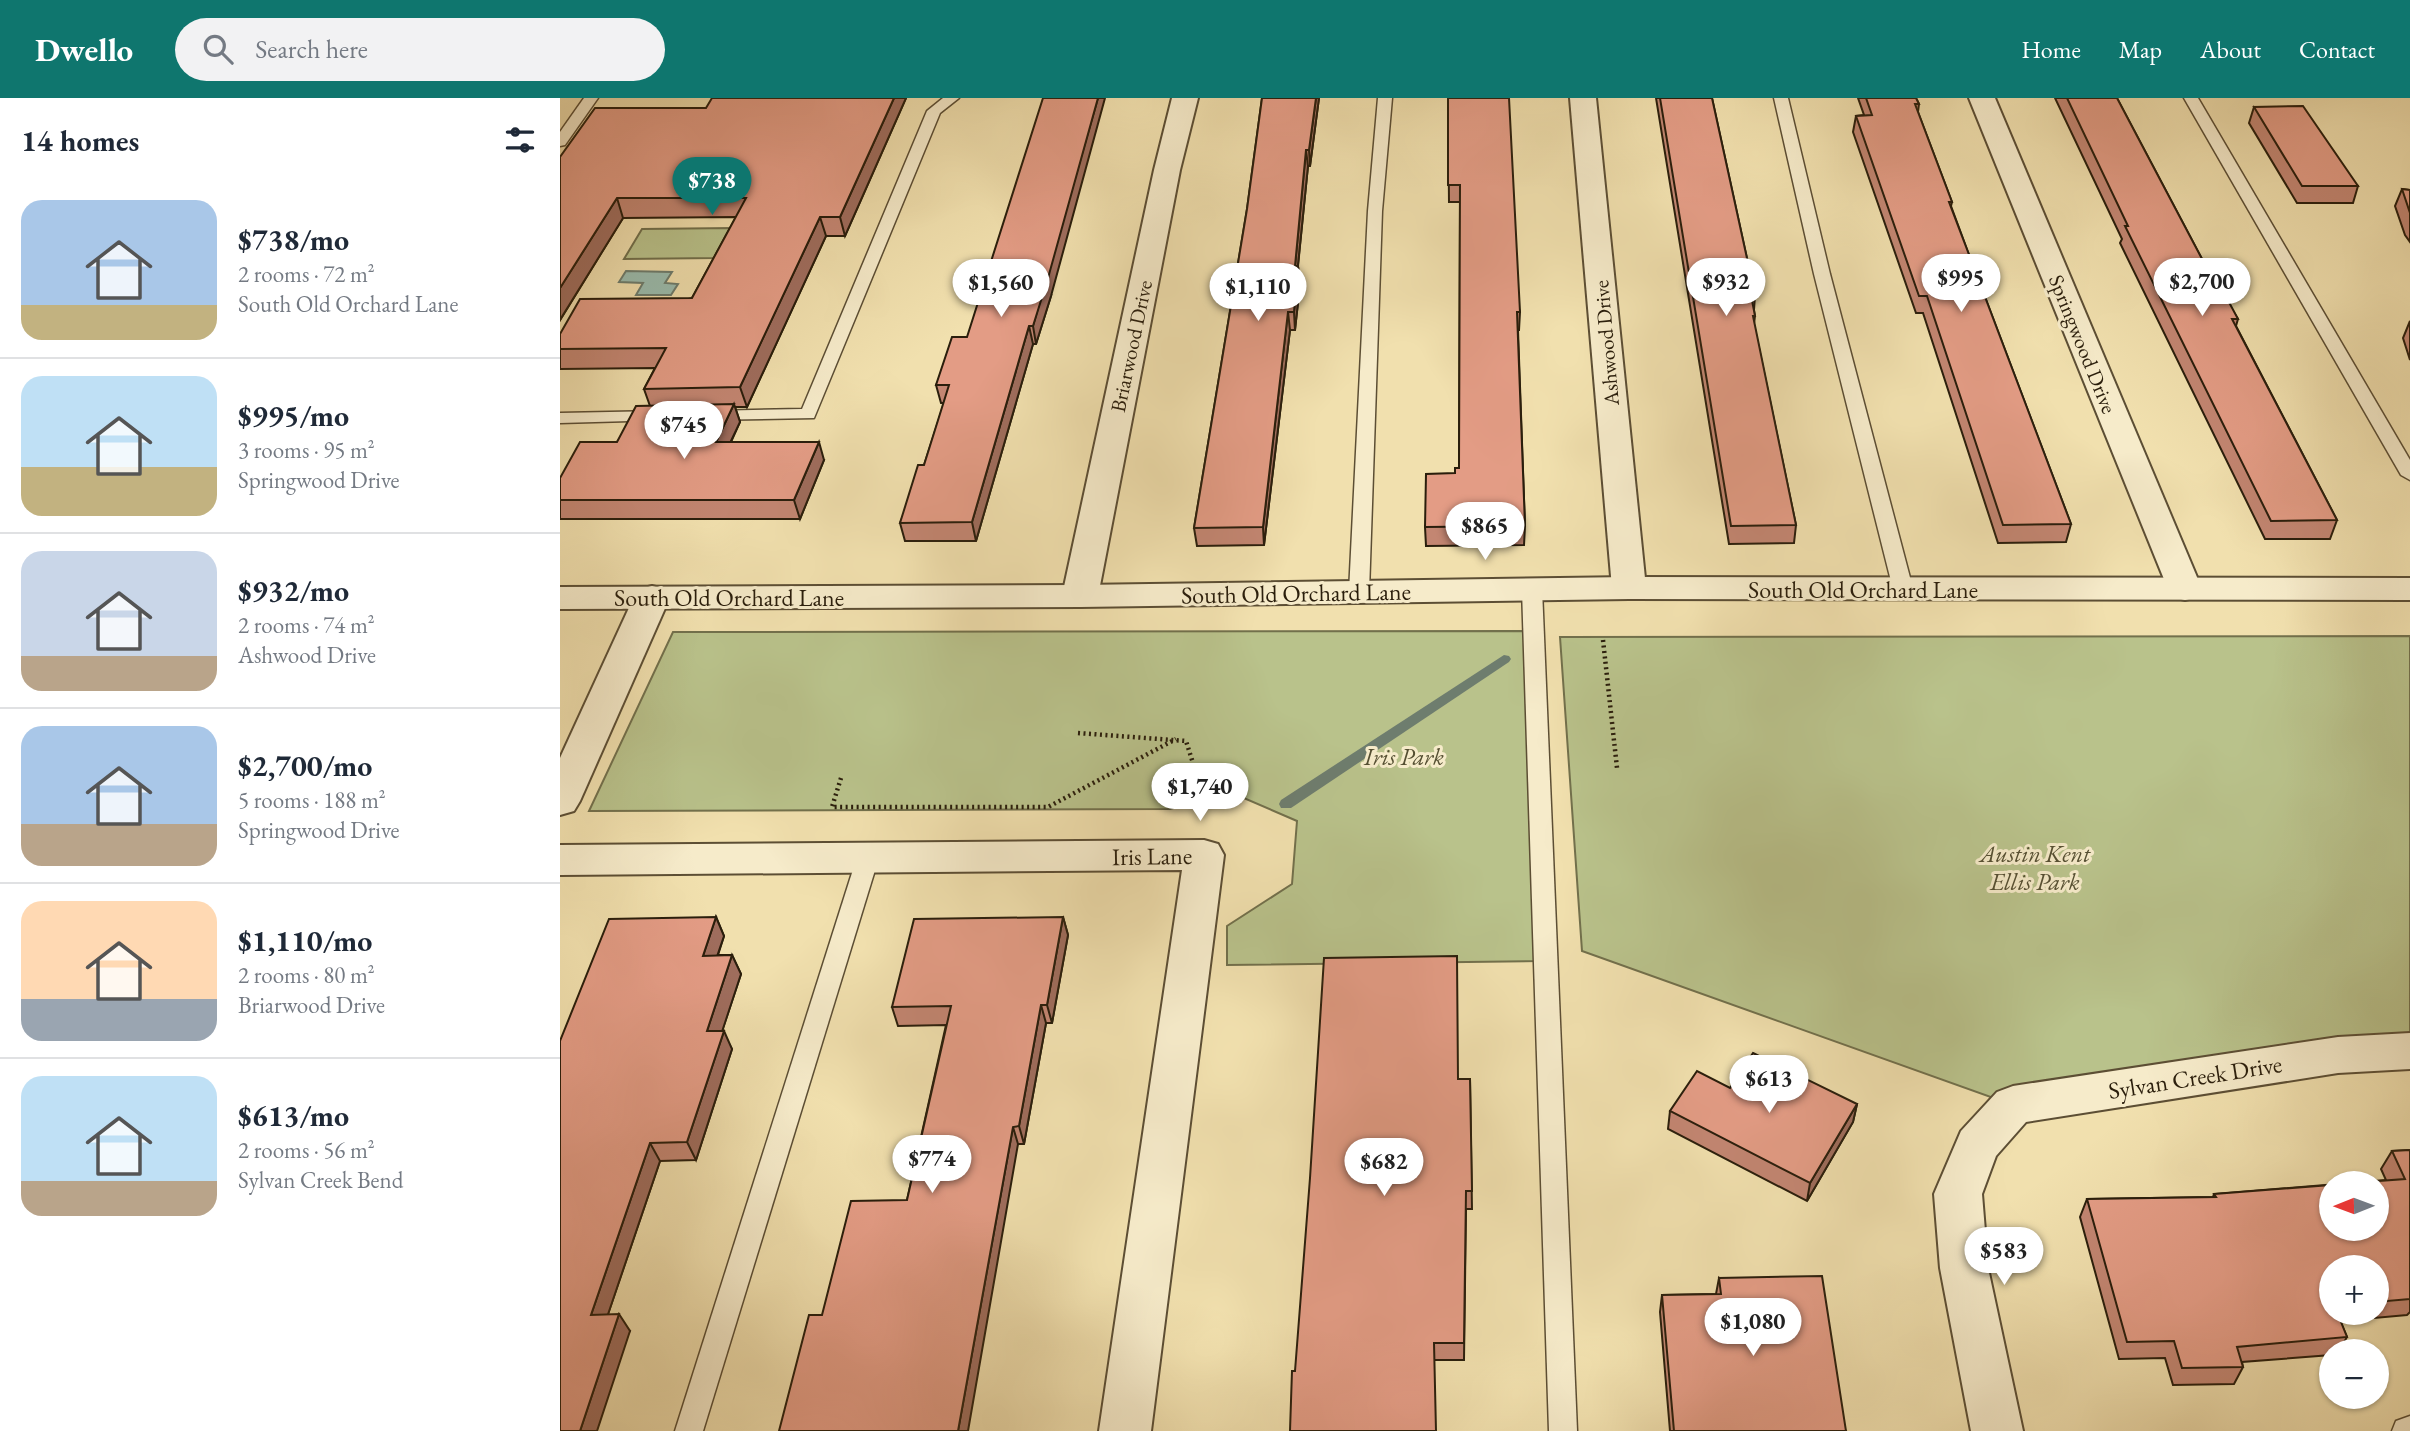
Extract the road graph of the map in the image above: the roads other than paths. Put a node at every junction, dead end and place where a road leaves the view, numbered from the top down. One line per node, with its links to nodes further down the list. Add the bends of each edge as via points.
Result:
1 (591, 98): 9 (lane)
2 (952, 98): 11 (lane, via 934,110 808,414)
3 (1185, 98): 20 (street, Briarwood Drive)
4 (1385, 98): 19 (lane, via 1375,211)
5 (1583, 98): 14 (street, Ashwood Drive)
6 (1781, 98): 16 (lane)
7 (1982, 98): 17 (street, Springwood Drive)
8 (2191, 98): 13 (lane)
9 (560, 142)
10 (670, 416): 12 (lane)
11 (698, 416)
12 (560, 418)
13 (2410, 475)
14 (1629, 588): 15 (street, South Old Orchard Lane); 16 (street, South Old Orchard Lane)
15 (1532, 589): 19 (street, South Old Orchard Lane); 29 (lane)
16 (1903, 589): 17 (street, South Old Orchard Lane)
17 (2185, 589): 18 (street, South Old Orchard Lane)
18 (2410, 589)
19 (1359, 592): 20 (street, South Old Orchard Lane)
20 (1080, 596): 22 (street, South Old Orchard Lane)
21 (560, 597): 22 (street, South Old Orchard Lane)
22 (652, 597): 23 (street)
23 (560, 801)
24 (868, 857): 25 (street, Iris Lane); 27 (lane); 28 (street, Iris Lane, via 1204,855)
25 (560, 860)
26 (2410, 1051): 30 (street, Sylvan Creek Drive, via 2339,1055 2013,1105 1977,1145 1958,1194 1964,1268)
27 (689, 1431)
28 (1125, 1431)
29 (1563, 1431)
30 (1997, 1431)

